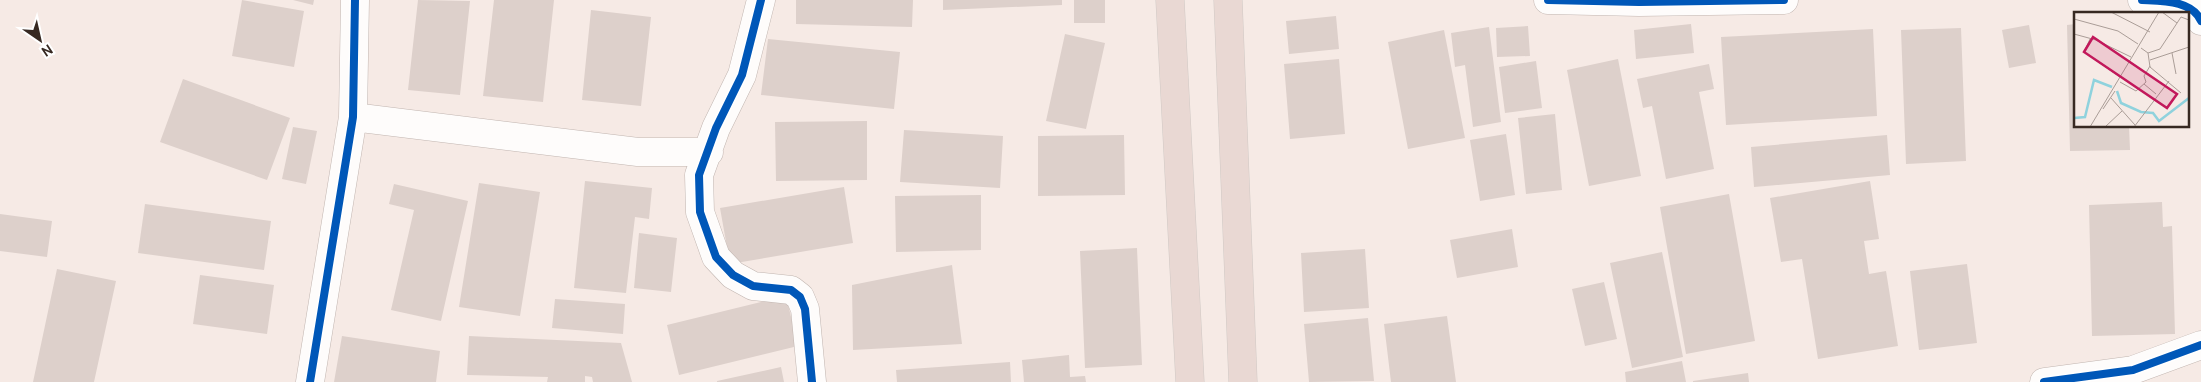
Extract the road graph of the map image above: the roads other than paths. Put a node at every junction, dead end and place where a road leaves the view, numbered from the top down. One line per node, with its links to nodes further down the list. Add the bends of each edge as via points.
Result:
1 (355, 0): 9 (street)
2 (761, 0): 10 (street, via 742,75 716,128)
3 (1170, 0): 14 (highway)
4 (1228, 0): 15 (highway)
5 (1548, 0): 6 (street)
6 (1784, 0)
7 (2142, 0): 8 (street, via 2181,2 2199,15)
8 (2201, 21)
9 (353, 117): 10 (street, via 638,152); 12 (street)
10 (709, 152): 13 (street, via 699,175 700,212 716,257 732,275 753,286 791,290 800,297 805,309)
11 (2201, 345): 16 (street, via 2133,370)
12 (310, 382)
13 (812, 382)
14 (1190, 382)
15 (1243, 382)
16 (2044, 382)

